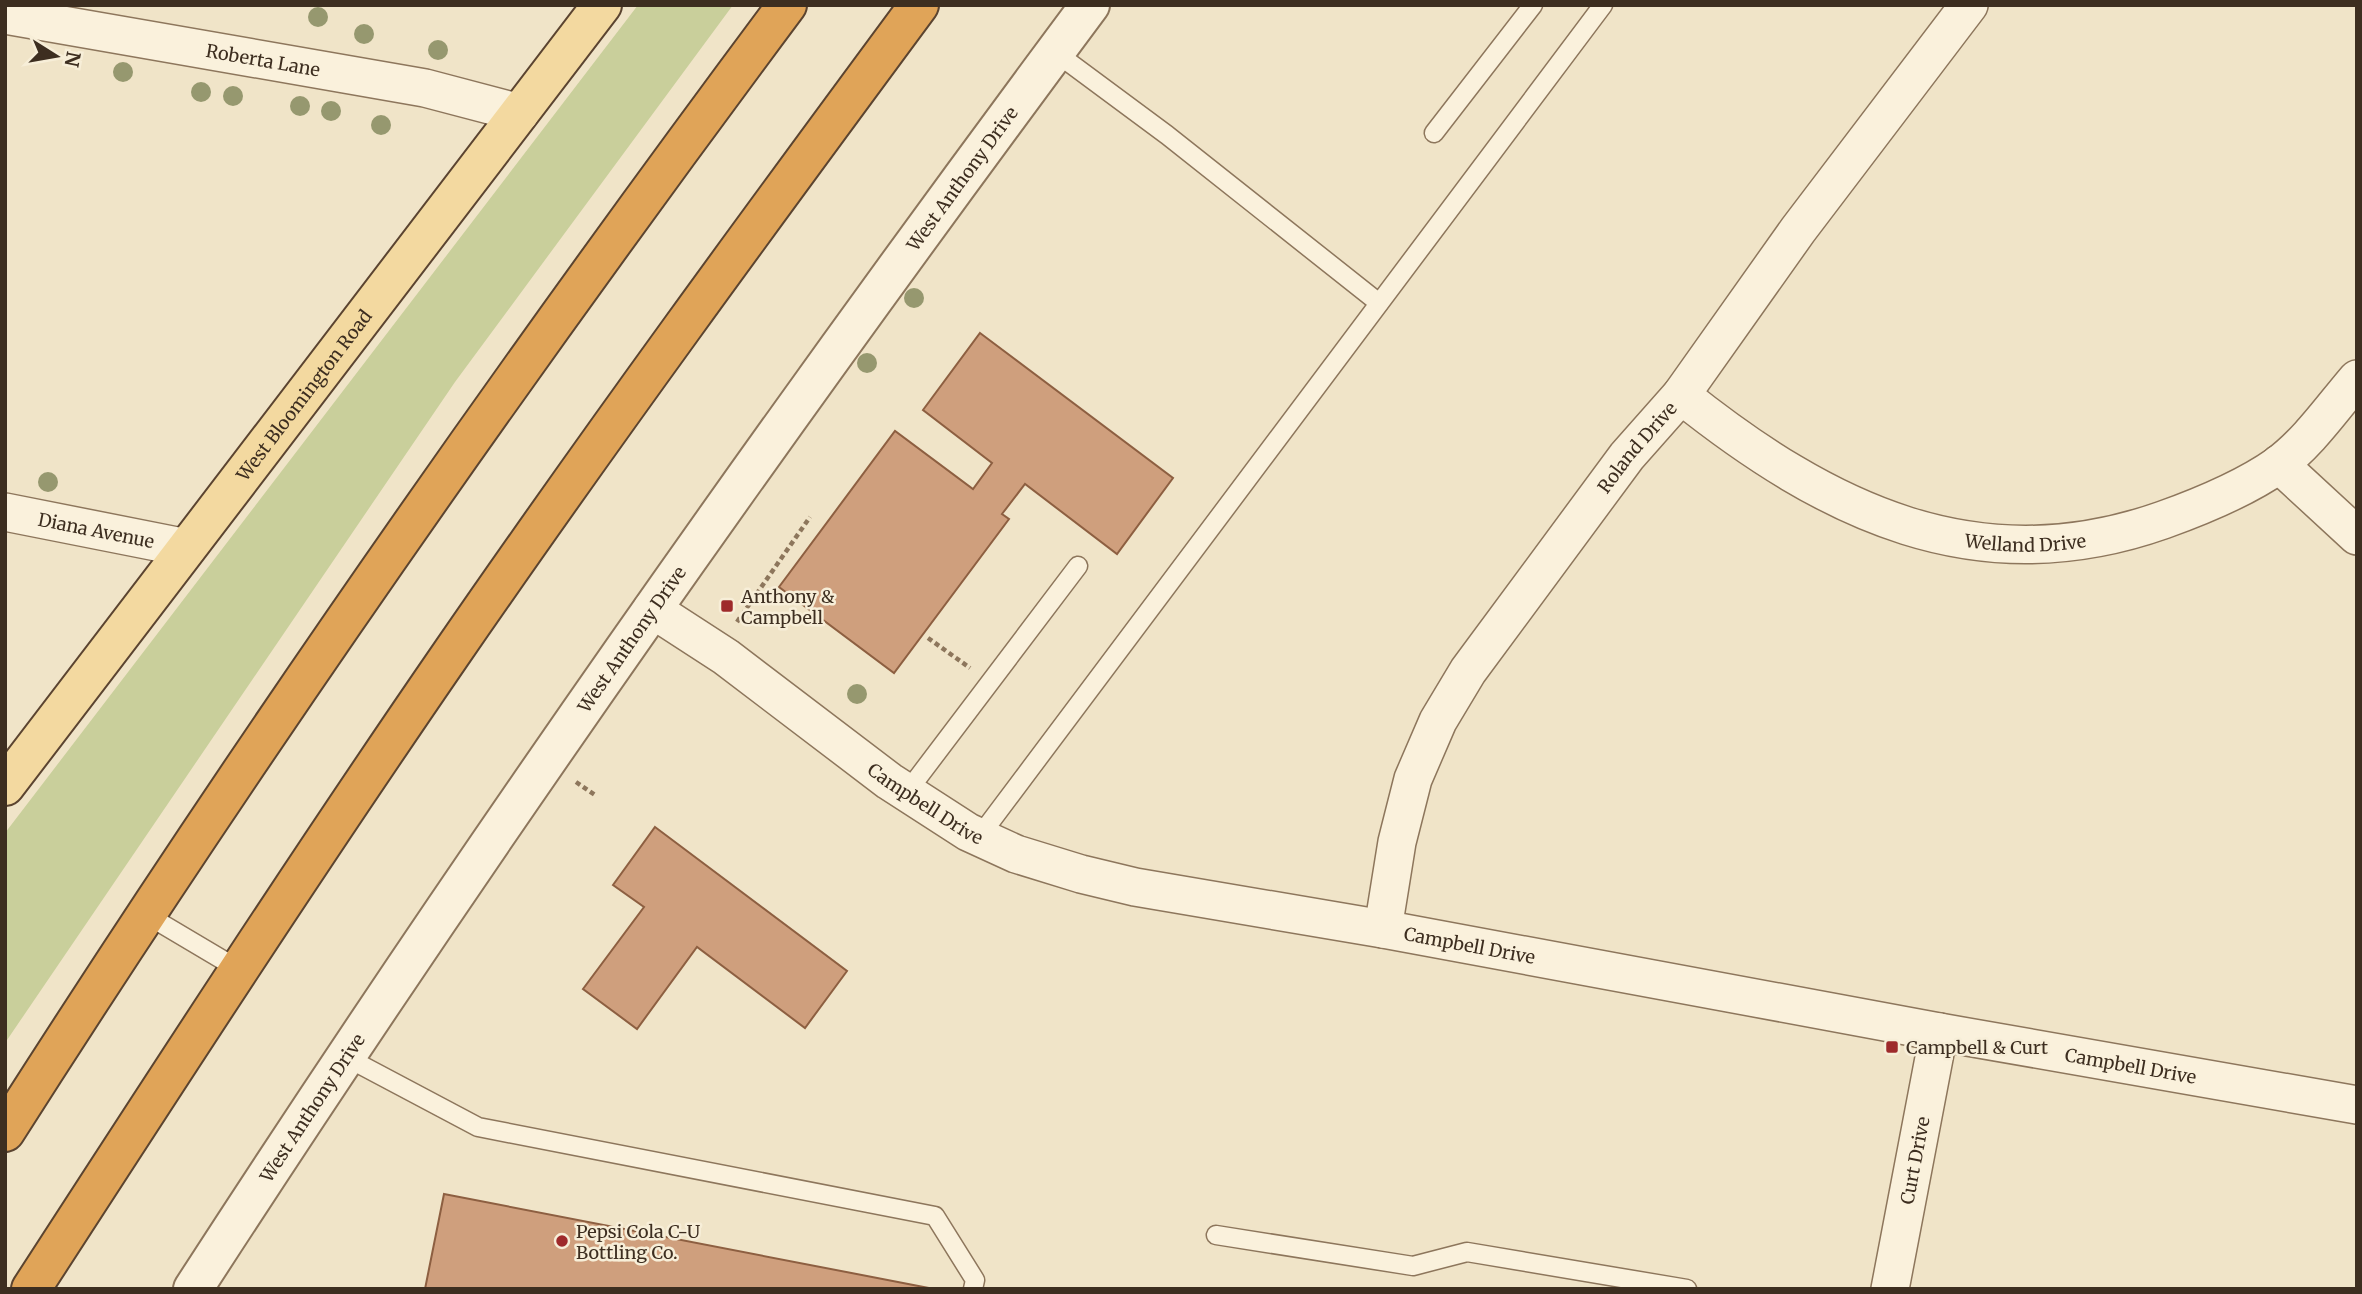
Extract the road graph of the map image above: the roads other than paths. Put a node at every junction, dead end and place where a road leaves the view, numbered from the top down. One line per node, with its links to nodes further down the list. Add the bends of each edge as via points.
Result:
1 (602, 5): 10 (main road, West Bloomington Road)
2 (787, 5): 24 (highway, via 389,558)
3 (919, 5): 26 (highway, via 723,270 467,631)
4 (1090, 5): 9 (street, West Anthony Drive)
5 (1534, 5): 11 (lane)
6 (1603, 5): 12 (lane)
7 (1969, 5): 14 (street, Roland Drive, via 1798,230)
8 (5, 15): 10 (street, Roberta Lane, via 425,88)
9 (1055, 52): 12 (lane); 20 (street, West Anthony Drive)
10 (520, 113): 18 (main road, West Bloomington Road)
11 (1434, 133)
12 (1379, 303): 23 (lane)
13 (2357, 379): 15 (street, Welland Drive)
14 (1681, 395): 15 (street, Welland Drive, via 1787,472 1865,511 1928,533 1981,544 2026,547 2140,528 2198,508); 25 (street, Roland Drive, via 1627,456 1468,671 1438,721 1413,779)
15 (2279, 464): 17 (street)
16 (5, 512): 18 (street, Diana Avenue)
17 (2357, 536)
18 (187, 548): 21 (main road, West Bloomington Road)
19 (1078, 566): 22 (lane)
20 (652, 609): 22 (street, Campbell Drive); 28 (street, West Anthony Drive)
21 (5, 786)
22 (907, 792): 23 (street, Campbell Drive)
23 (979, 837): 25 (street, Campbell Drive, via 1016,854 1135,887)
24 (147, 915): 26 (lane); 30 (highway)
25 (1383, 929): 27 (street, Campbell Drive)
26 (238, 969): 32 (highway)
27 (1939, 1032): 29 (street, Campbell Drive); 36 (street, Curt Drive)
28 (344, 1056): 33 (street, West Anthony Drive); 34 (lane, via 478,1127 935,1216 975,1280)
29 (2357, 1105)
30 (5, 1132)
31 (1216, 1235): 35 (lane, via 1413,1266 1467,1252)
32 (31, 1289)
33 (193, 1289)
34 (973, 1289)
35 (1687, 1289)
36 (1890, 1289)

